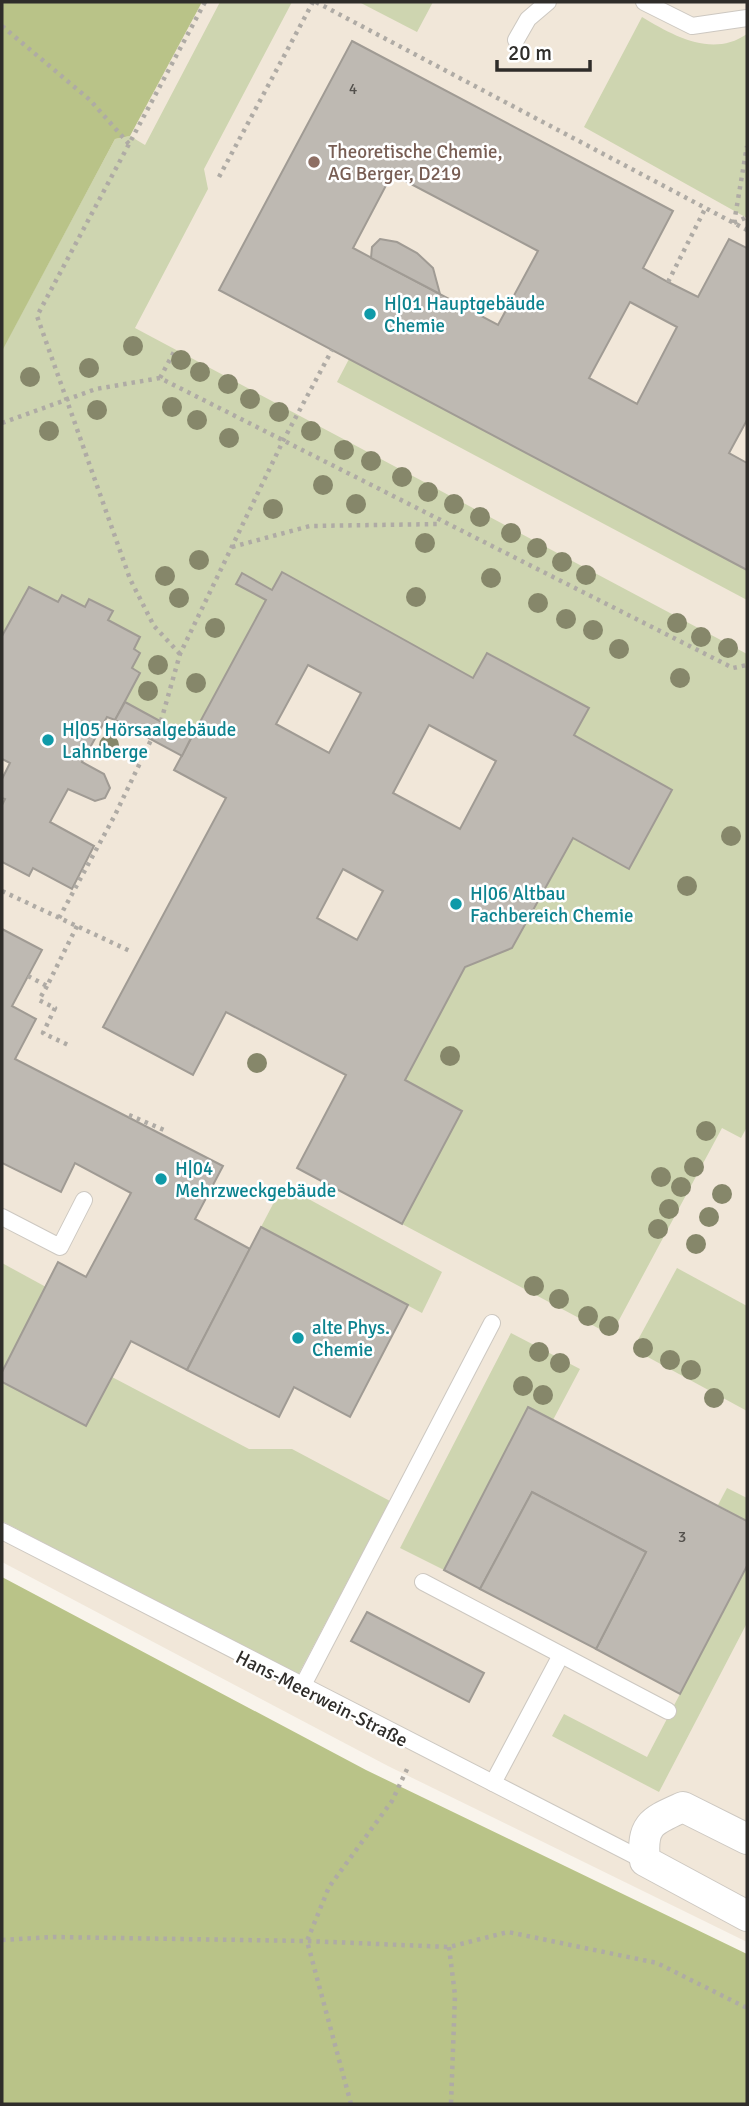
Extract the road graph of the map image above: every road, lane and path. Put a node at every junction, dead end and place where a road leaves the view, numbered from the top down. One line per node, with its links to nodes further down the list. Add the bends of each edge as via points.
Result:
1 (205, 2): 8 (path)
2 (314, 2): 10 (path); 11 (path)
3 (548, 2): 7 (lane, via 528,19)
4 (644, 2): 5 (lane, via 692,26)
5 (747, 18)
6 (2, 26): 8 (path, via 90,100)
7 (516, 40)
8 (129, 144): 19 (path, via 37,316)
9 (747, 146): 13 (path)
10 (219, 177)
11 (706, 207): 13 (path); 15 (path)
12 (747, 217): 13 (path)
13 (734, 223): 14 (path)
14 (747, 230)
15 (668, 282)
16 (175, 350): 18 (path)
17 (332, 350): 21 (path)
18 (160, 378): 19 (path, via 96,388); 21 (path)
19 (65, 401): 20 (path); 24 (path, via 130,579 153,626)
20 (2, 423)
21 (283, 441): 22 (path); 23 (path)
22 (442, 523): 23 (path, via 310,526); 25 (path, via 733,668)
23 (231, 547): 24 (path)
24 (180, 654): 26 (path)
25 (747, 664)
26 (161, 721)
27 (151, 740): 29 (path)
28 (2, 891): 29 (path)
29 (59, 918): 30 (path)
30 (77, 926): 31 (path); 33 (path)
31 (130, 951)
32 (28, 976): 33 (path)
33 (47, 986): 34 (path, via 39,1000 55,1008 43,1033)
34 (68, 1045)
35 (129, 1115): 36 (path)
36 (164, 1130)
37 (84, 1200): 38 (lane, via 60,1247)
38 (2, 1217)
39 (492, 1323): 43 (lane)
40 (2, 1531): 43 (lane, Hans-Meerwein-Straße)
41 (423, 1582): 42 (lane)
42 (561, 1654): 44 (lane); 46 (lane)
43 (302, 1688): 45 (lane, Hans-Meerwein-Straße)
44 (668, 1711)
45 (417, 1746): 46 (lane, Hans-Meerwein-Straße); 51 (path, via 392,1801 329,1887)
46 (493, 1783): 48 (lane, Hans-Meerwein-Straße)
47 (747, 1839): 48 (street, via 683,1807 654,1820 642,1838)
48 (645, 1861): 49 (street, Hans-Meerwein-Straße)
49 (747, 1916)
50 (2, 1940): 51 (path)
51 (307, 1941): 52 (path); 54 (path)
52 (449, 1947): 53 (path, via 508,1932 657,1963); 55 (path, via 456,1996)
53 (747, 2008)
54 (351, 2104)
55 (451, 2104)

